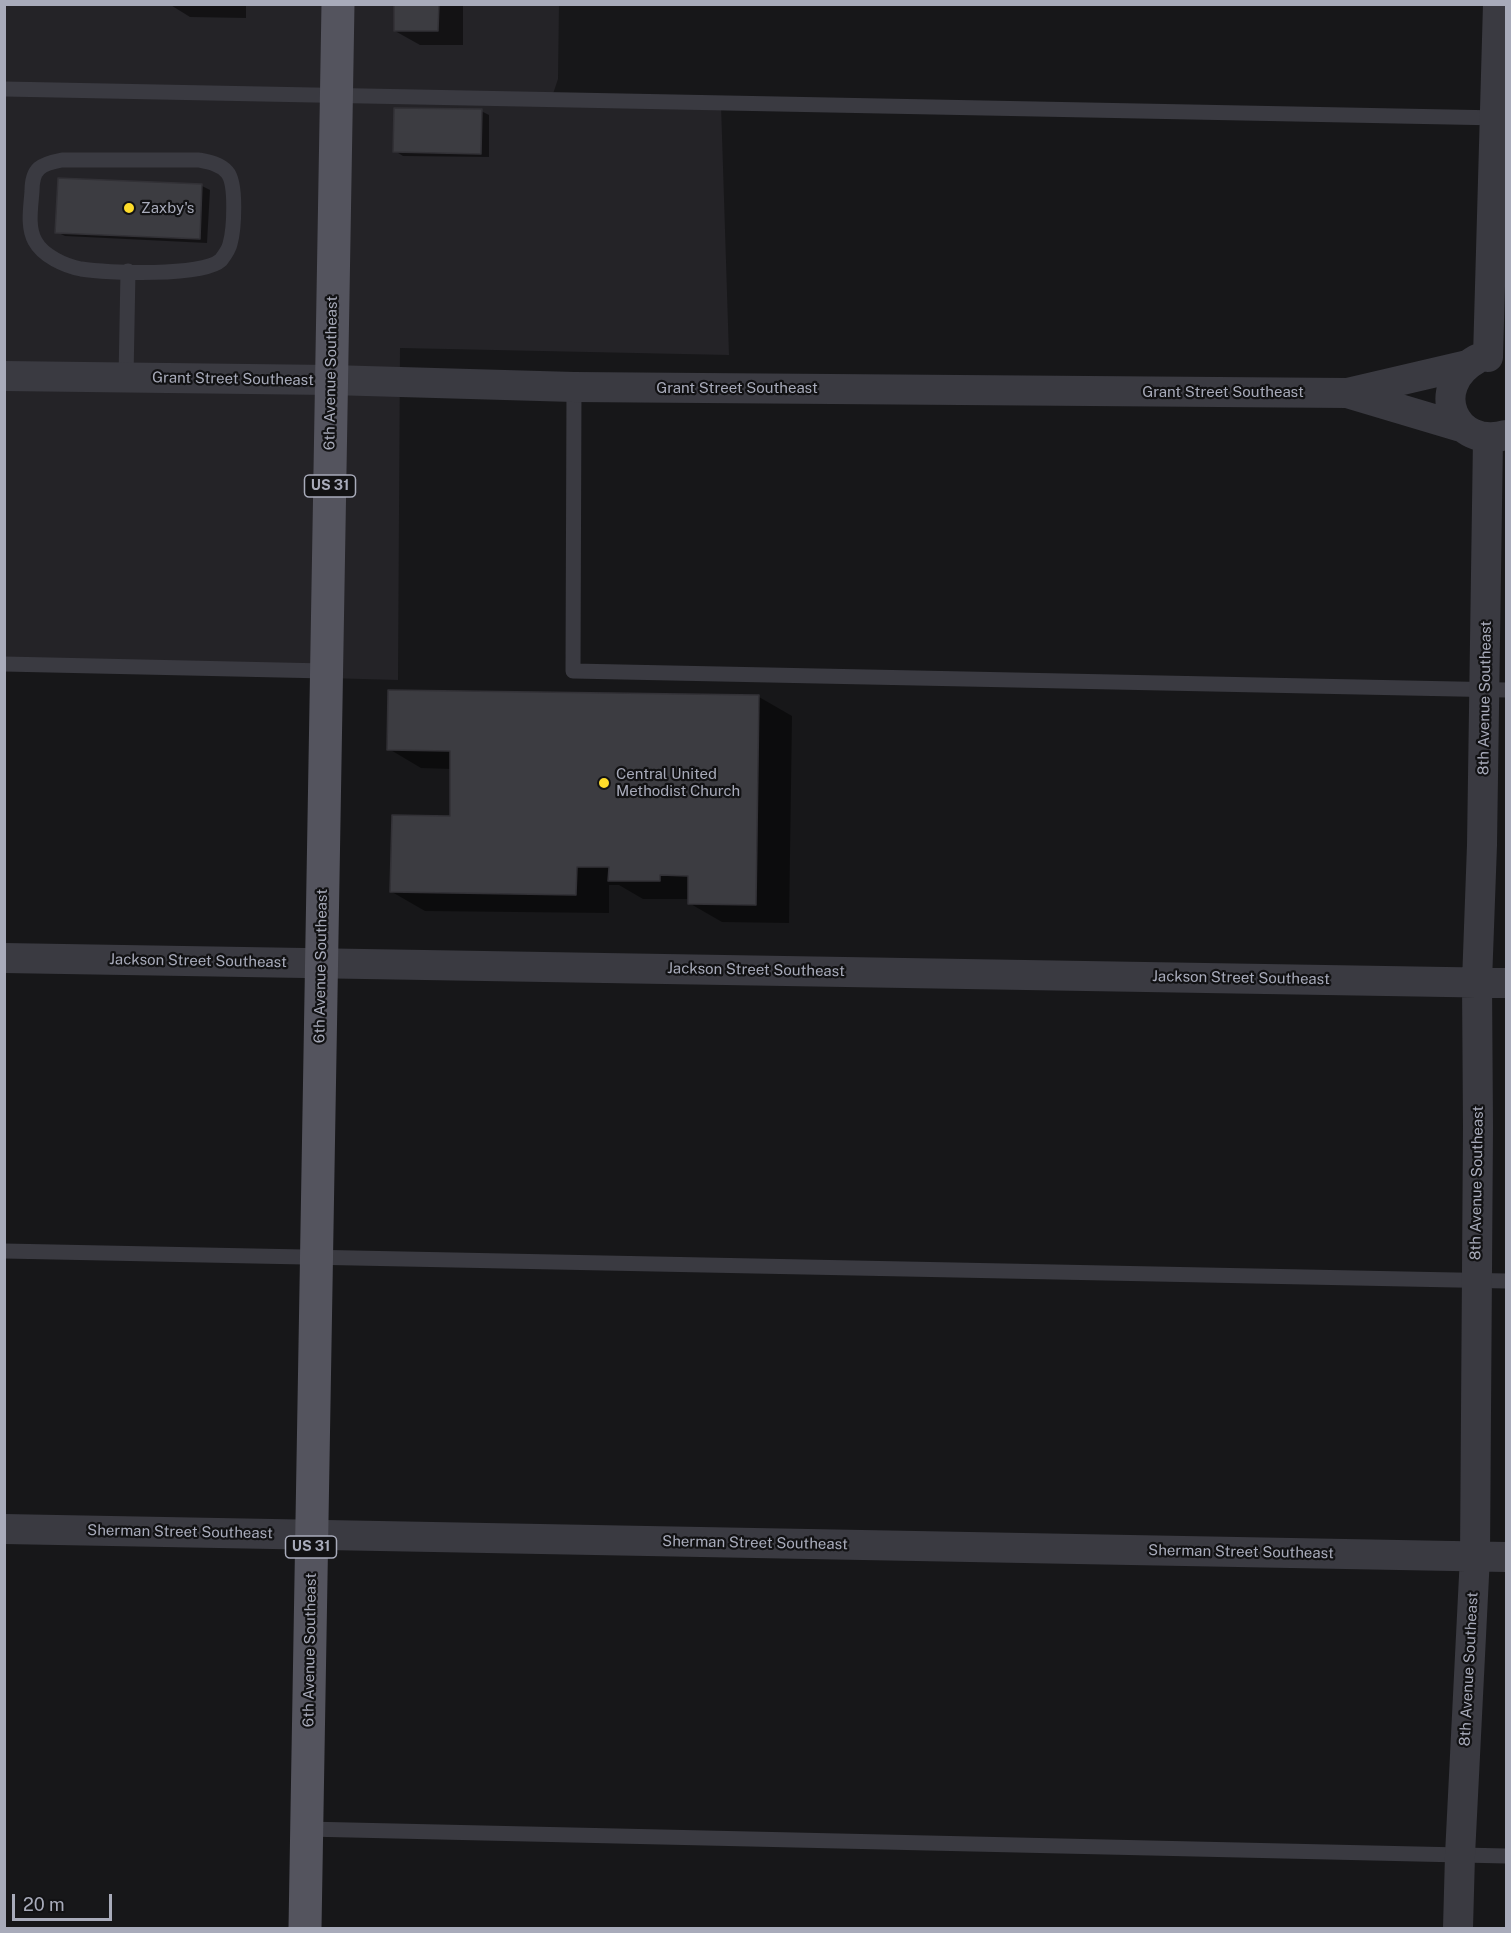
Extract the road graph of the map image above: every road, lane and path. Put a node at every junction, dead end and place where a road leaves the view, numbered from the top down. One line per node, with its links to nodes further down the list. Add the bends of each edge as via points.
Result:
1 (338, 4): 4 (main road, 6th Avenue Southeast / US 31)
2 (1498, 4): 5 (street)
3 (4, 89): 4 (lane)
4 (336, 96): 5 (lane); 10 (main road, 6th Avenue Southeast / US 31)
5 (1501, 118): 7 (street)
6 (128, 272): 6 (lane, via 189,272 220,261 230,247 232,229 233,188 229,174 217,164 199,160 62,160 38,168 32,179 31,229 44,253 80,269); 9 (lane)
7 (1487, 361): 12 (street, Grant Street Southeast); 13 (street, via 1458,373 1450,396 1456,419)
8 (4, 376): 9 (street, Grant Street Southeast)
9 (126, 378): 10 (street, Grant Street Southeast)
10 (332, 380): 11 (street, Grant Street Southeast); 15 (main road, 6th Avenue Southeast / US 31)
11 (574, 387): 12 (street, Grant Street Southeast); 16 (lane, via 573,671)
12 (1347, 393): 13 (street)
13 (1486, 434): 16 (street, 8th Avenue Southeast)
14 (4, 664): 15 (lane)
15 (326, 671): 18 (main road, 6th Avenue Southeast / US 31)
16 (1496, 689): 19 (street, 8th Avenue Southeast, via 1482,845)
17 (4, 958): 18 (street, Jackson Street Southeast)
18 (321, 963): 19 (street, Jackson Street Southeast); 22 (main road, 6th Avenue Southeast / US 31)
19 (1477, 982): 20 (street, Jackson Street Southeast); 23 (street, 8th Avenue Southeast)
20 (1506, 983)
21 (4, 1251): 22 (lane)
22 (316, 1257): 23 (lane); 26 (main road, 6th Avenue Southeast / US 31)
23 (1476, 1281): 24 (lane); 27 (street, 8th Avenue Southeast)
24 (1506, 1281)
25 (4, 1529): 26 (street, Sherman Street Southeast)
26 (312, 1534): 27 (street, Sherman Street Southeast); 29 (main road, 6th Avenue Southeast / US 31)
27 (1475, 1556): 28 (street, Sherman Street Southeast); 30 (street, 8th Avenue Southeast)
28 (1506, 1557)
29 (306, 1829): 30 (lane); 32 (main road, 6th Avenue Southeast / US 31)
30 (1460, 1855): 31 (lane); 33 (street, 8th Avenue Southeast)
31 (1506, 1856)
32 (305, 1929)
33 (1458, 1929)

